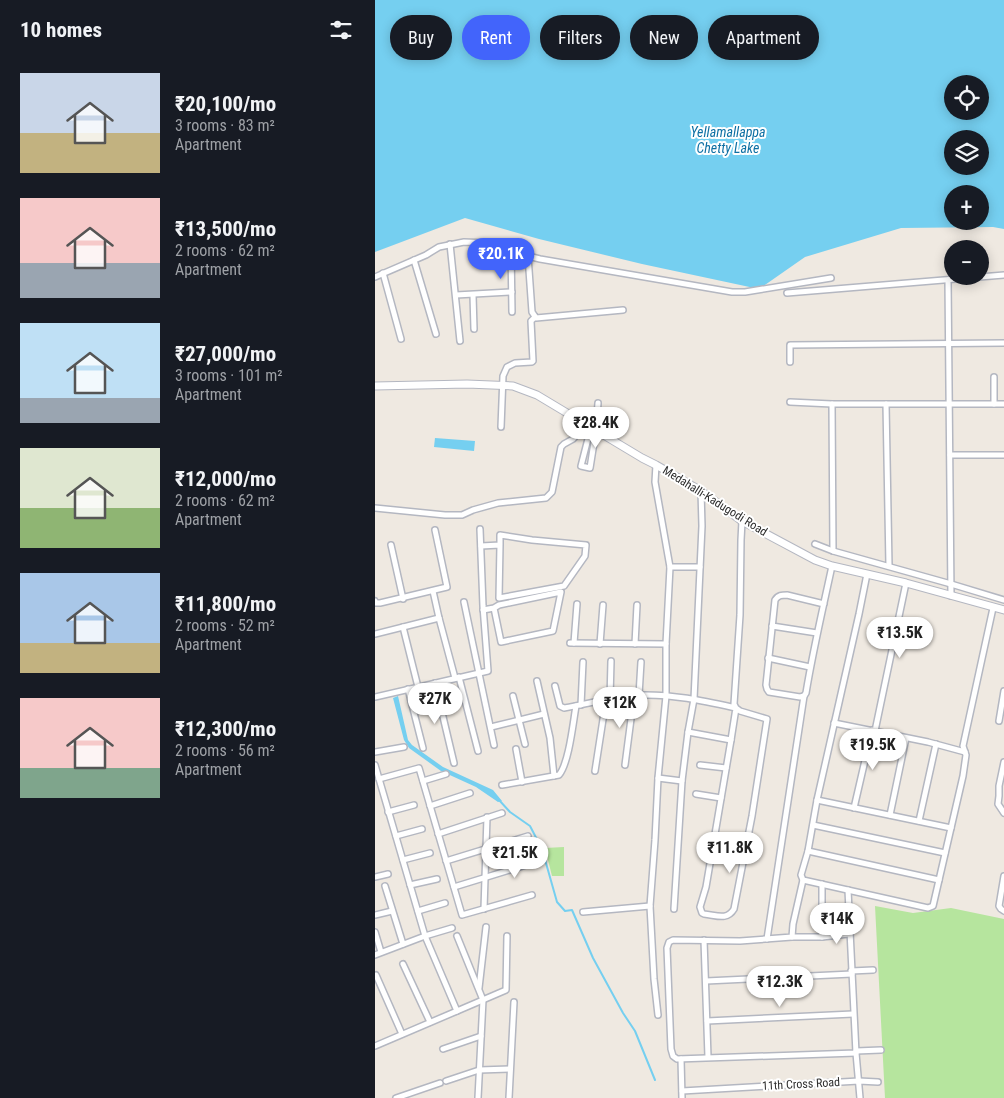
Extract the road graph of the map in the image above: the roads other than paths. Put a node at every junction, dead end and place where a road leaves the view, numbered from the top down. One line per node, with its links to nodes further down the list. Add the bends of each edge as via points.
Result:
1 (450, 244): 2 (street, via 491,243); 4 (street); 15 (street)
2 (511, 249): 3 (street); 12 (street)
3 (528, 256): 9 (street, via 733,292); 18 (street)
4 (414, 260): 5 (street); 20 (street)
5 (383, 273): 7 (street); 21 (street)
6 (1004, 275): 8 (street)
7 (375, 276)
8 (989, 276)
9 (831, 278)
10 (944, 280): 13 (street)
11 (948, 285): 24 (street)
12 (511, 292): 14 (street); 17 (street)
13 (787, 293)
14 (473, 295): 15 (street); 19 (street)
15 (455, 296): 22 (street)
16 (623, 310): 18 (street)
17 (512, 312)
18 (535, 317): 28 (street, via 531,321 533,361 507,367)
19 (474, 329)
20 (436, 334)
21 (401, 339)
22 (460, 341)
23 (1004, 343): 24 (street)
24 (949, 344): 25 (street, via 790,345); 33 (street)
25 (790, 362)
26 (994, 377): 34 (street)
27 (375, 386): 28 (street, Medahalli-Kadugodi Road)
28 (502, 386): 36 (street); 37 (street, Medahalli-Kadugodi Road, via 513,386 537,395)
29 (790, 402): 31 (street)
30 (597, 403): 37 (street)
31 (832, 404): 32 (street); 50 (street)
32 (886, 404): 33 (street); 52 (street)
33 (950, 404): 34 (street); 38 (street)
34 (994, 404): 35 (street)
35 (1004, 404)
36 (501, 427)
37 (591, 427): 37 (street, via 591,468 581,466); 40 (street, Medahalli-Kadugodi Road); 42 (street, via 561,447 552,492 546,498 497,503 462,515)
38 (950, 454): 39 (street); 57 (street)
39 (1004, 455)
40 (656, 465): 41 (street, Medahalli-Kadugodi Road); 53 (street, via 655,482)
41 (701, 491): 43 (street, Medahalli-Kadugodi Road); 54 (street)
42 (375, 508)
43 (742, 521): 51 (street, Medahalli-Kadugodi Road); 101 (street)
44 (480, 529): 49 (street)
45 (435, 530): 58 (street, via 447,588)
46 (815, 544): 50 (street)
47 (391, 545): 60 (street)
48 (500, 545): 48 (street, via 501,534 586,545 585,556 564,586 499,598); 49 (street)
49 (481, 546): 70 (street)
50 (833, 551): 52 (street)
51 (832, 566): 55 (street, Medahalli-Kadugodi Road); 65 (street)
52 (889, 566): 57 (street)
53 (670, 567): 54 (street); 79 (street)
54 (700, 567): 98 (street)
55 (867, 574): 56 (street, Medahalli-Kadugodi Road); 105 (street)
56 (906, 583): 59 (street, Medahalli-Kadugodi Road); 107 (street)
57 (951, 584): 59 (street); 61 (street)
58 (433, 591): 60 (street); 72 (street)
59 (951, 596): 69 (street, Medahalli-Kadugodi Road)
60 (403, 599): 62 (street)
61 (1004, 600)
62 (375, 601)
63 (464, 602): 85 (street)
64 (577, 604): 77 (street, via 572,643)
65 (824, 604): 73 (street, via 781,595 775,600); 76 (street)
66 (603, 605): 77 (street)
67 (637, 605): 78 (street)
68 (494, 608): 68 (street, via 501,642 553,631 561,592); 70 (street)
69 (993, 608): 71 (street, Medahalli-Kadugodi Road); 119 (street, via 963,746)
70 (483, 610): 85 (street, via 488,671)
71 (1004, 610)
72 (439, 618): 74 (street); 86 (street)
73 (772, 626): 76 (street); 80 (street)
74 (403, 627): 75 (street); 90 (street)
75 (380, 632)
76 (817, 634): 84 (street)
77 (600, 644): 78 (street)
78 (635, 644): 79 (street)
79 (665, 644): 96 (street)
80 (768, 658): 84 (street); 97 (street, via 769,692)
81 (611, 661): 99 (street)
82 (583, 662): 100 (street)
83 (641, 662): 94 (street)
84 (810, 666): 97 (street)
85 (480, 673): 86 (street); 106 (street)
86 (457, 678): 88 (street); 117 (street)
87 (537, 681): 102 (street)
88 (435, 683): 90 (street); 121 (street)
89 (555, 686): 100 (street, via 560,706)
90 (418, 687): 91 (street)
91 (409, 689): 93 (street); 115 (street)
92 (1004, 691): 104 (street)
93 (375, 695)
94 (636, 695): 96 (street); 99 (street); 123 (street)
95 (513, 696): 103 (street)
96 (666, 696): 98 (street); 129 (street)
97 (804, 696): 194 (street)
98 (694, 699): 101 (street); 108 (street)
99 (608, 700): 100 (street); 126 (street)
100 (578, 706): 128 (street, via 566,762 559,775)
101 (736, 708): 110 (street); 138 (street, via 767,719 734,909 726,917 702,913 700,907)
102 (545, 714): 103 (street); 128 (street)
103 (519, 720): 106 (street); 111 (street)
104 (999, 720)
105 (834, 722): 107 (street); 139 (street)
106 (491, 727): 113 (street)
107 (874, 731): 109 (street); 143 (street)
108 (688, 732): 110 (street); 132 (street)
109 (907, 738): 112 (street); 147 (street)
110 (731, 740): 125 (street)
111 (525, 744)
112 (935, 744): 119 (street); 149 (street)
113 (494, 745)
114 (404, 747): 118 (street)
115 (423, 748)
116 (516, 749): 133 (street)
117 (479, 751)
118 (375, 752)
119 (965, 752): 152 (street)
120 (1004, 762): 137 (street)
121 (454, 763)
122 (375, 765): 130 (street)
123 (625, 765)
124 (700, 765): 125 (street)
125 (726, 768): 138 (street)
126 (595, 771)
127 (446, 774): 131 (street)
128 (553, 776): 133 (street)
129 (658, 778): 132 (street); 177 (street)
130 (379, 779): 131 (street, via 419,768); 144 (street)
131 (423, 781): 142 (street)
132 (681, 781): 179 (street)
133 (522, 782): 134 (street)
134 (502, 785)
135 (470, 793): 142 (street)
136 (696, 794): 138 (street)
137 (999, 796): 140 (street); 146 (street, via 998,804)
138 (721, 798)
139 (817, 800): 143 (street); 150 (street)
140 (1004, 801)
141 (414, 805): 144 (street)
142 (430, 806): 153 (street)
143 (855, 808): 147 (street)
144 (388, 812): 154 (street)
145 (502, 812): 148 (street)
146 (1004, 813)
147 (890, 815): 149 (street)
148 (487, 818): 153 (street); 156 (street)
149 (919, 821): 152 (street)
150 (813, 825): 157 (street); 159 (street)
151 (422, 828): 154 (street)
152 (951, 828): 159 (street)
153 (438, 834): 161 (street)
154 (396, 836): 160 (street)
155 (528, 836): 156 (street)
156 (487, 849): 161 (street); 166 (street)
157 (808, 850): 168 (street, via 801,875); 169 (street)
158 (430, 853): 160 (street)
159 (945, 854): 169 (street)
160 (403, 860): 171 (street)
161 (446, 861): 173 (street)
162 (539, 861): 166 (street)
163 (388, 874): 165 (street)
164 (1004, 876): 181 (street, via 999,906)
165 (375, 877)
166 (486, 877): 173 (street); 178 (street)
167 (437, 878): 171 (street)
168 (803, 880): 170 (street); 193 (street)
169 (939, 880): 174 (street, via 933,906 928,908)
170 (821, 884): 174 (street); 192 (street)
171 (410, 885): 182 (street)
172 (385, 886): 180 (street)
173 (454, 887): 178 (street, via 463,915)
174 (848, 890): 188 (street)
175 (532, 895): 178 (street)
176 (445, 903): 182 (street)
177 (649, 906): 183 (street); 209 (street)
178 (484, 909)
179 (674, 909)
180 (392, 911): 184 (street); 196 (street)
181 (1004, 911)
182 (418, 912): 189 (street)
183 (583, 912)
184 (375, 915)
185 (487, 927): 204 (street)
186 (452, 928): 189 (street)
187 (375, 932): 197 (street)
188 (849, 934): 192 (street); 201 (street)
189 (425, 936): 196 (street); 207 (street)
190 (457, 936): 204 (street)
191 (507, 936): 205 (street, via 506,990)
192 (822, 937): 193 (street)
193 (792, 938): 194 (street)
194 (767, 939): 195 (street)
195 (704, 940): 203 (street); 219 (street, via 673,940 667,948 671,1049 673,1056)
196 (403, 944): 197 (street)
197 (381, 952): 198 (street)
198 (375, 955)
199 (403, 964): 211 (street)
200 (873, 970): 201 (street)
201 (852, 972): 203 (street); 208 (street)
202 (376, 975): 212 (street)
203 (706, 981): 210 (street)
204 (479, 989): 205 (street)
205 (483, 1000): 207 (street); 213 (street)
206 (514, 1002): 220 (street)
207 (457, 1011): 211 (street)
208 (853, 1014): 210 (street); 217 (street)
209 (658, 1015)
210 (707, 1021): 218 (street)
211 (430, 1022): 212 (street)
212 (402, 1034): 214 (street)
213 (481, 1036): 215 (street); 221 (street)
214 (375, 1046)
215 (443, 1049)
216 (881, 1050): 217 (street)
217 (856, 1052): 218 (street); 223 (street)
218 (708, 1057): 219 (street)
219 (681, 1059): 226 (street)
220 (510, 1069): 221 (street); 230 (street)
221 (479, 1070): 222 (street); 229 (street)
222 (446, 1081)
223 (859, 1081): 224 (street, 11th Cross Road); 226 (street, 11th Cross Road); 232 (street)
224 (878, 1082)
225 (440, 1083): 227 (street)
226 (682, 1091): 231 (street)
227 (414, 1095): 228 (street)
228 (396, 1098)
229 (478, 1098)
230 (509, 1098)
231 (682, 1098)
232 (860, 1098)

